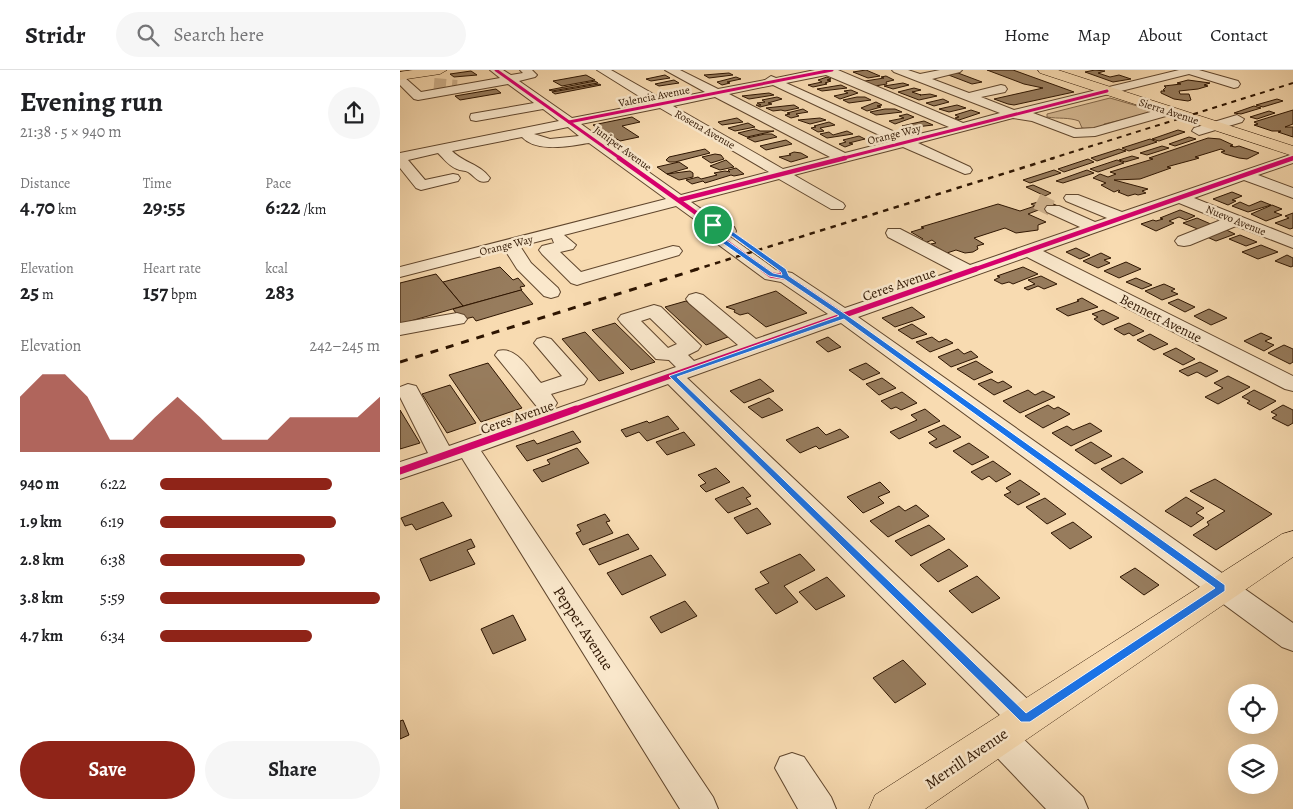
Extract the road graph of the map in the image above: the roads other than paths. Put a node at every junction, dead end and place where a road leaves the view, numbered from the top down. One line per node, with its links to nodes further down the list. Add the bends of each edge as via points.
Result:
1 (440, 70): 16 (main road)
2 (496, 70): 17 (street, Juniper Avenue)
3 (526, 70): 17 (street, via 531,75)
4 (603, 70): 28 (street, Rosena Avenue)
5 (671, 70): 26 (street)
6 (828, 70): 18 (street, Valencia Avenue); 35 (street)
7 (898, 70): 14 (street)
8 (956, 70): 14 (street)
9 (1045, 70): 25 (main road, Sierra Avenue)
10 (1058, 70): 25 (main road, Sierra Avenue)
11 (1191, 70): 15 (street, Orange Way); 22 (street)
12 (1133, 72): 15 (street)
13 (756, 73): 18 (street)
14 (919, 78): 27 (street)
15 (1156, 79): 25 (street, Orange Way)
16 (402, 80): 19 (street); 24 (street, via 418,96)
17 (511, 80): 24 (street); 29 (street, Juniper Avenue)
18 (774, 82): 26 (street, Valencia Avenue); 39 (street)
19 (420, 83): 21 (street); 24 (street, via 468,80)
20 (985, 83): 27 (street, via 1001,89)
21 (434, 84)
22 (1234, 84)
23 (457, 86): 24 (street)
24 (474, 87)
25 (1111, 90): 30 (main road, Sierra Avenue); 31 (street, Orange Way); 34 (main road, Sierra Avenue)
26 (718, 93): 28 (street, Valencia Avenue); 44 (street)
27 (968, 97): 31 (street)
28 (662, 104): 33 (street, Valencia Avenue); 47 (street, Rosena Avenue)
29 (546, 105): 32 (street); 33 (street, Juniper Avenue)
30 (1168, 111): 34 (main road, Sierra Avenue); 36 (street, via 1096,132)
31 (1013, 114): 35 (street, Orange Way); 36 (street, via 1035,117); 36 (street, via 1048,137 1061,140 1073,138 1076,136)
32 (476, 117)
33 (569, 122): 38 (street, Juniper Avenue); 41 (street, Valencia Avenue)
34 (1218, 125): 40 (main road, Sierra Avenue); 42 (main road, Sierra Avenue)
35 (962, 127): 39 (street, Orange Way)
36 (1074, 133)
37 (528, 136): 38 (street, via 542,142)
38 (591, 138): 54 (street, Juniper Avenue)
39 (904, 142): 44 (street, Orange Way); 46 (street)
40 (1293, 147)
41 (441, 148): 43 (street, Valencia Avenue); 50 (street, via 454,161 472,168)
42 (1293, 151)
43 (400, 158): 49 (street, via 421,185)
44 (844, 158): 47 (street, Orange Way)
45 (1293, 158): 48 (street, Ceres Avenue)
46 (965, 170)
47 (781, 174): 54 (street, Orange Way); 55 (street, Rosena Avenue)
48 (1244, 175): 51 (street); 53 (street, Ceres Avenue)
49 (453, 178)
50 (483, 178)
51 (1293, 193)
52 (1100, 196): 57 (street, via 1077,200)
53 (1180, 198): 57 (street, Ceres Avenue); 58 (street, Nuevo Avenue)
54 (678, 200): 60 (street, Orange Way); 71 (street, Juniper Avenue, via 713,225 714,233 771,275 786,277)
55 (837, 206)
56 (1054, 209): 59 (street)
57 (1122, 218): 59 (street, Ceres Avenue)
58 (1236, 220): 62 (street); 63 (street, Nuevo Avenue)
59 (1096, 228): 66 (street, Ceres Avenue)
60 (553, 233): 64 (street, Orange Way); 65 (street, via 567,245 548,250 577,279)
61 (894, 233): 68 (street)
62 (1184, 241)
63 (1293, 243)
64 (509, 244): 67 (street, Orange Way); 69 (street, via 524,265)
65 (674, 251)
66 (1029, 251): 68 (street, Ceres Avenue); 78 (street, Bennett Avenue)
67 (400, 272)
68 (969, 272): 71 (street, Ceres Avenue)
69 (551, 292)
70 (696, 299): 75 (street)
71 (844, 316): 75 (street, Ceres Avenue); 85 (street, Juniper Avenue)
72 (457, 319): 73 (street)
73 (400, 329)
74 (544, 343): 80 (street, via 576,379)
75 (754, 348): 77 (street, Ceres Avenue)
76 (506, 355): 80 (street)
77 (679, 366): 81 (street, Ceres Avenue); 87 (street)
78 (1293, 384)
79 (408, 391): 82 (street, Pepper Avenue)
80 (536, 392): 81 (street)
81 (556, 416): 82 (street, Ceres Avenue)
82 (455, 452): 83 (street, Ceres Avenue); 89 (street, Pepper Avenue)
83 (400, 471)
84 (1293, 542): 85 (main road, Merrill Avenue)
85 (1222, 588): 86 (street, Juniper Avenue); 87 (main road, Merrill Avenue)
86 (1293, 639)
87 (1012, 728): 91 (main road, Merrill Avenue); 92 (street)
88 (792, 768): 90 (street)
89 (700, 809)
90 (818, 809)
91 (890, 809)
92 (1070, 809)

